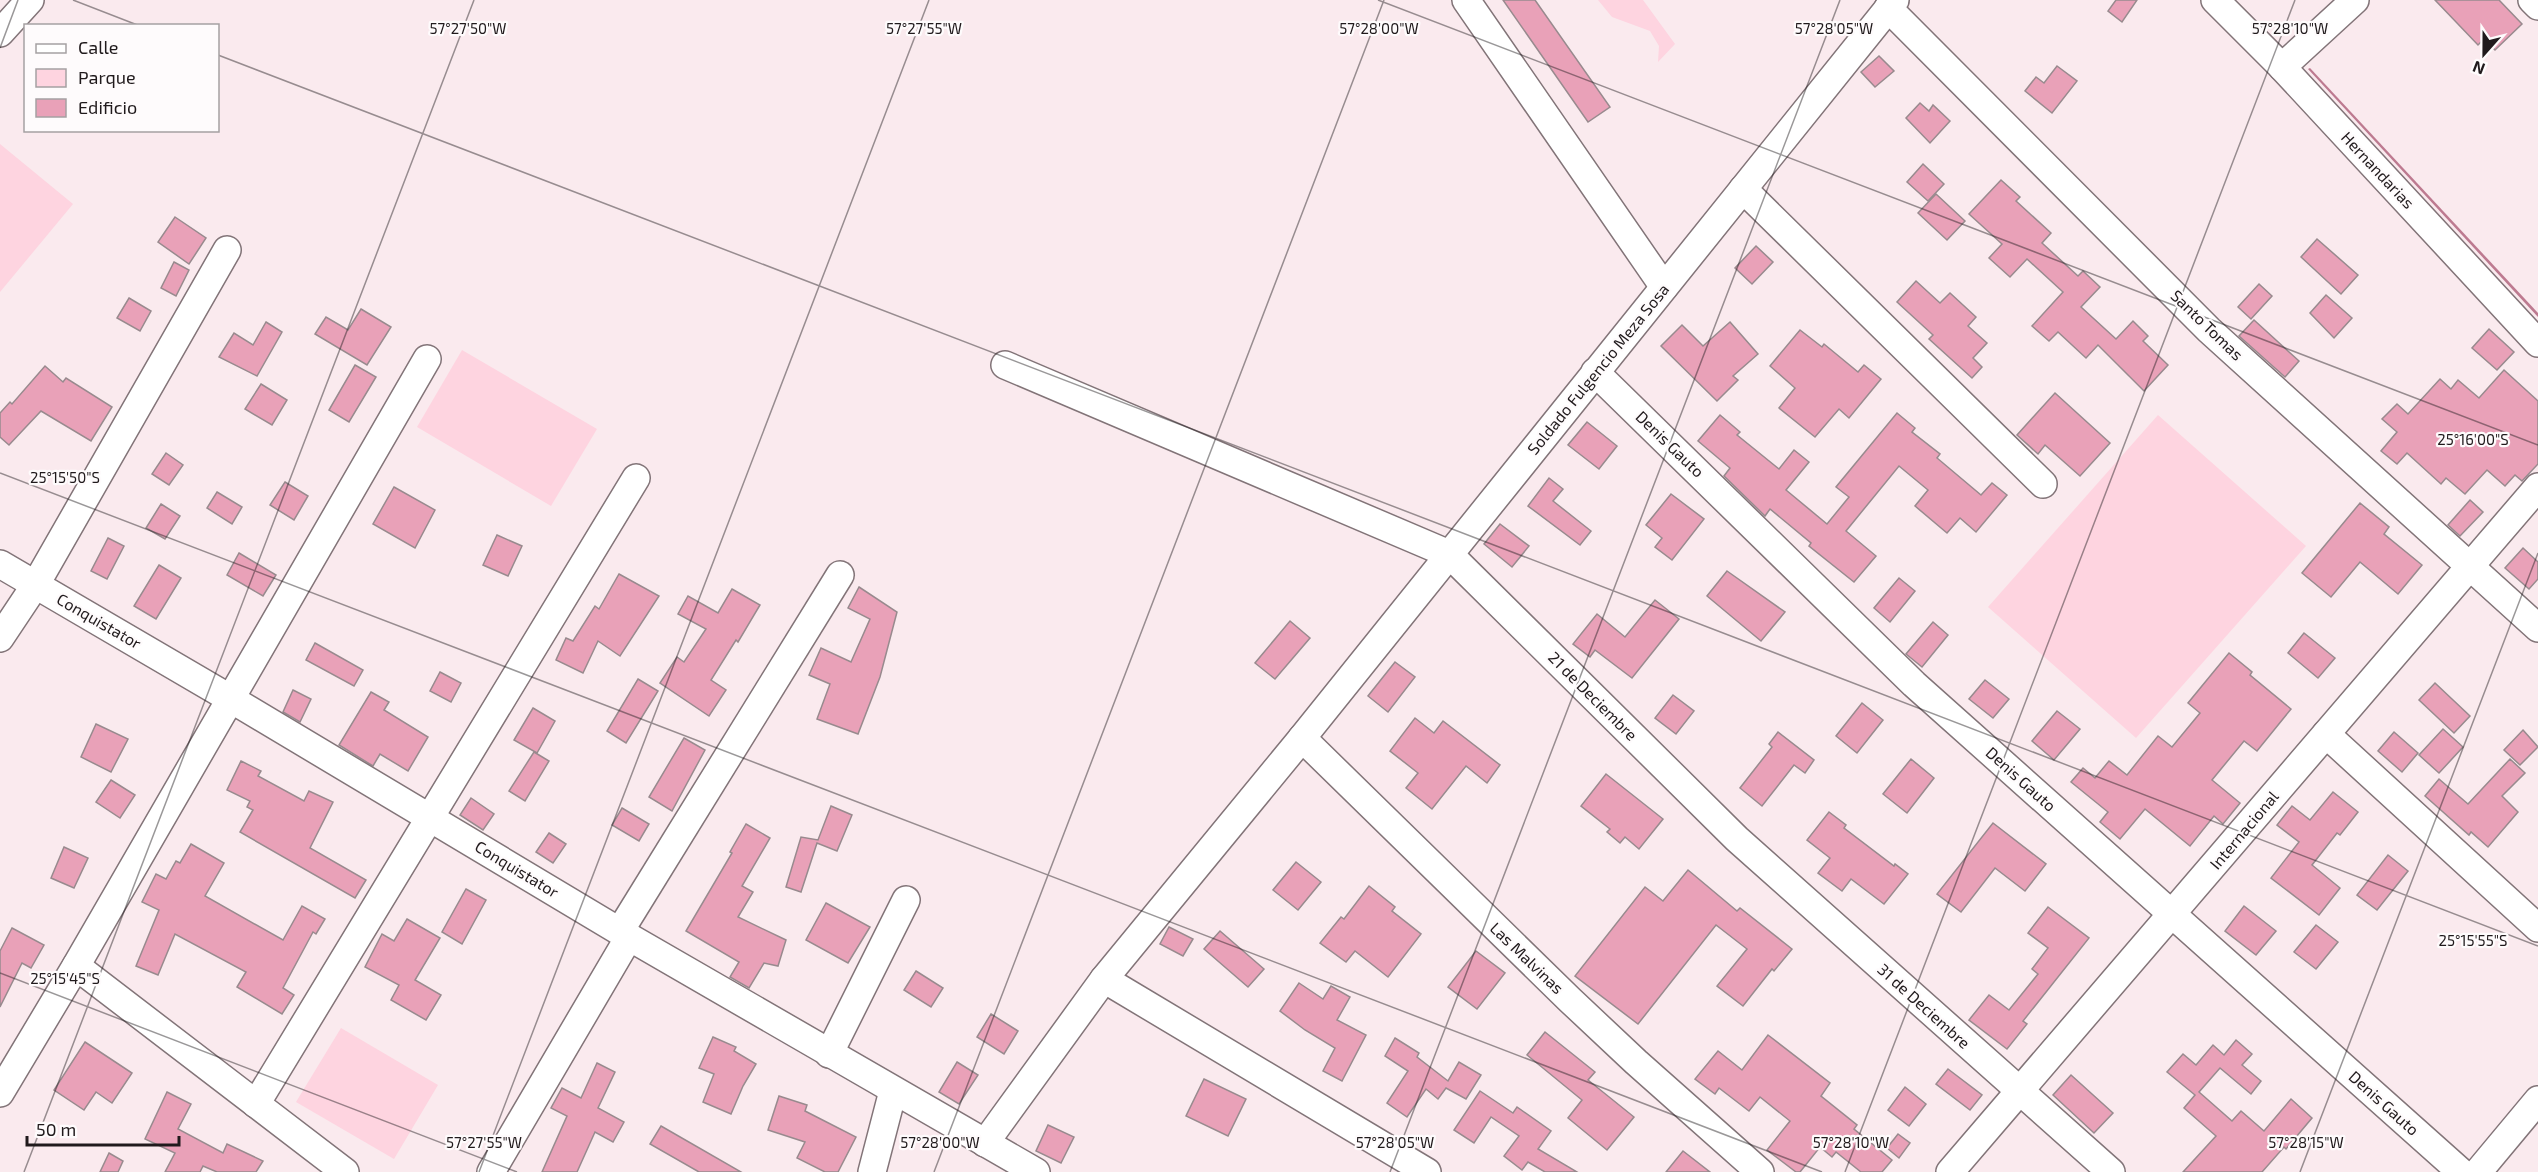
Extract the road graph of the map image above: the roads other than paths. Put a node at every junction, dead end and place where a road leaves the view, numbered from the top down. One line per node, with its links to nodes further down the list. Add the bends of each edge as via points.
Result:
1 (30, 0): 8 (street)
2 (1466, 0): 12 (street)
3 (2215, 0): 9 (street, Hernandarias)
4 (2355, 0): 9 (street)
5 (2532, 0): 7 (street)
6 (1891, 4): 10 (street, Soldado Fulgencio Meza Sosa); 22 (street, Santo Tomas, via 2209,330)
7 (2538, 6)
8 (0, 33)
9 (2282, 67): 13 (street, Hernandarias)
10 (1743, 189): 12 (street, Soldado Fulgencio Meza Sosa); 18 (street)
11 (227, 250): 24 (street)
12 (1664, 287): 16 (street, Soldado Fulgencio Meza Sosa)
13 (2538, 343)
14 (427, 359): 27 (street)
15 (1005, 365): 20 (street)
16 (1595, 372): 20 (street, Soldado Fulgencio Meza Sosa); 33 (street, Denis Gauto, via 1914,684)
17 (636, 478): 30 (street)
18 (2043, 484)
19 (2538, 487): 22 (street, Internacional)
20 (1449, 554): 29 (street, Soldado Fulgencio Meza Sosa); 31 (street, 21 de Deciembre)
21 (0, 564): 24 (street, Conquistator)
22 (2469, 567): 25 (street, Santo Tomas); 28 (street, Internacional)
23 (840, 575): 35 (street)
24 (36, 584): 26 (street); 27 (street, Conquistator)
25 (2538, 628)
26 (0, 638)
27 (231, 699): 30 (street, Conquistator); 36 (street)
28 (2326, 734): 33 (street, Internacional); 34 (street)
29 (1302, 738): 37 (street, Soldado Fulgencio Meza Sosa); 50 (street, Las Malvinas, via 1635,1062)
30 (431, 818): 35 (street, Conquistator); 43 (street)
31 (1737, 839): 40 (street, 31 de Deciembre)
32 (906, 900): 38 (street)
33 (2172, 915): 40 (street, Internacional); 53 (street, Denis Gauto)
34 (2538, 928)
35 (625, 934): 38 (street, Conquistator); 46 (street)
36 (76, 966): 41 (street); 43 (street)
37 (1104, 979): 44 (street, Soldado Fulgencio Meza Sosa); 49 (street)
38 (829, 1054): 39 (street, Conquistator)
39 (893, 1091): 44 (street, Conquistator); 47 (street)
40 (2020, 1092): 51 (street, Internacional); 52 (street, 31 de Deciembre)
41 (0, 1093)
42 (2538, 1100): 54 (street)
43 (256, 1104): 45 (street)
44 (985, 1143): 48 (street, Conquistator)
45 (345, 1172)
46 (491, 1172)
47 (872, 1172)
48 (1036, 1172)
49 (1427, 1172)
50 (1760, 1172)
51 (1950, 1172)
52 (2111, 1172)
53 (2461, 1172)
54 (2478, 1172)

